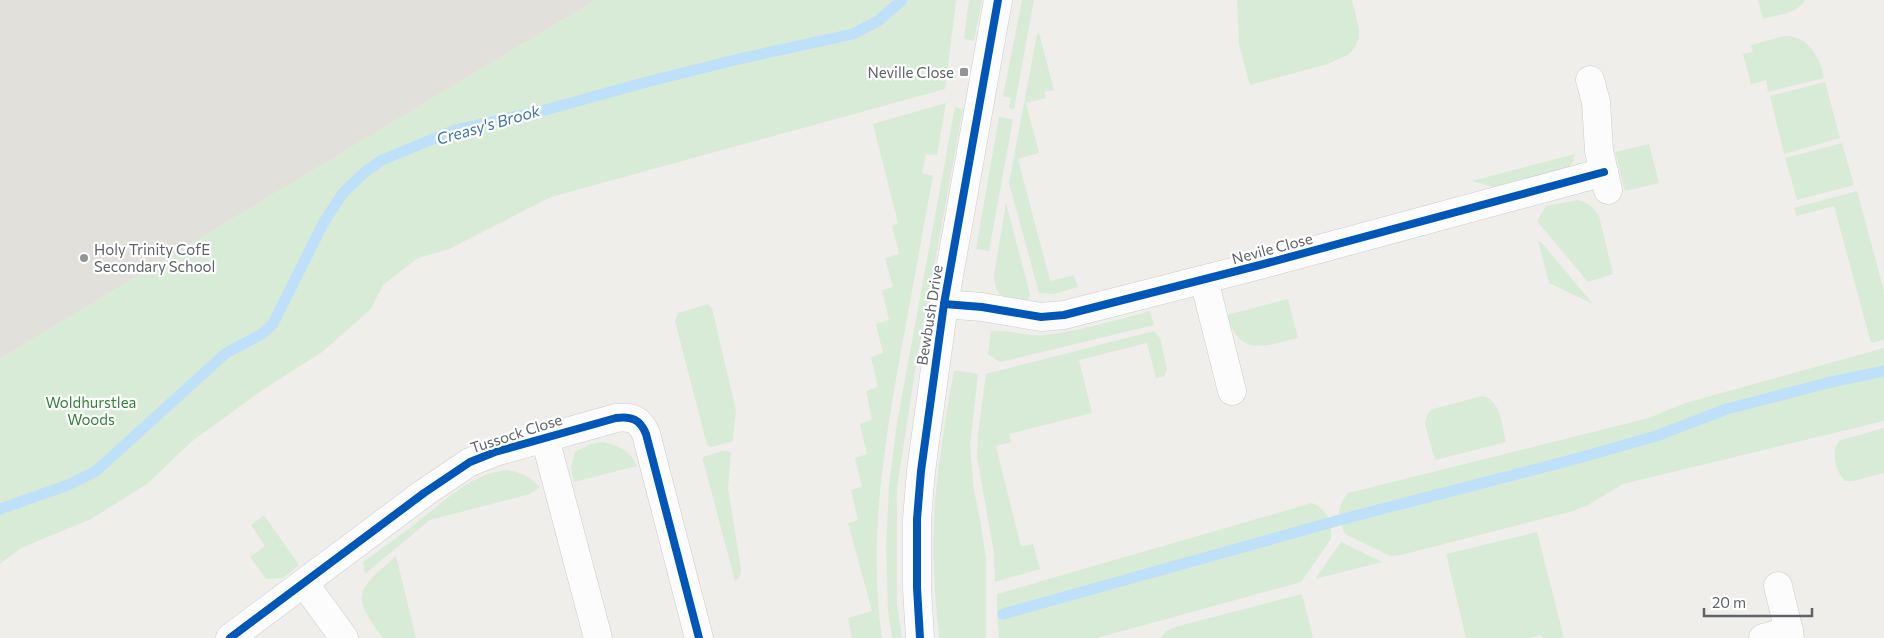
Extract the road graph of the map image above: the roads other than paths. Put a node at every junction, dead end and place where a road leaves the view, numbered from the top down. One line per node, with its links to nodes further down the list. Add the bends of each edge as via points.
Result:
1 (998, 0): 4 (street, Bewbush Drive)
2 (1590, 80): 3 (street, Nevile Close, via 1606,181)
3 (1204, 280): 4 (street, Nevile Close, via 1064,315 1041,317); 5 (street)
4 (944, 304): 14 (street, Bewbush Drive, via 917,519 916,588)
5 (1232, 391)
6 (545, 438): 7 (street, Tussock Close, via 470,462); 12 (street, Tussock Close); 13 (street, Tussock Close, via 626,416 643,425)
7 (304, 583): 10 (street, Tussock Close); 11 (street)
8 (1778, 586): 9 (street)
9 (1781, 636)
10 (230, 638)
11 (344, 638)
12 (598, 638)
13 (699, 638)
14 (920, 638)

